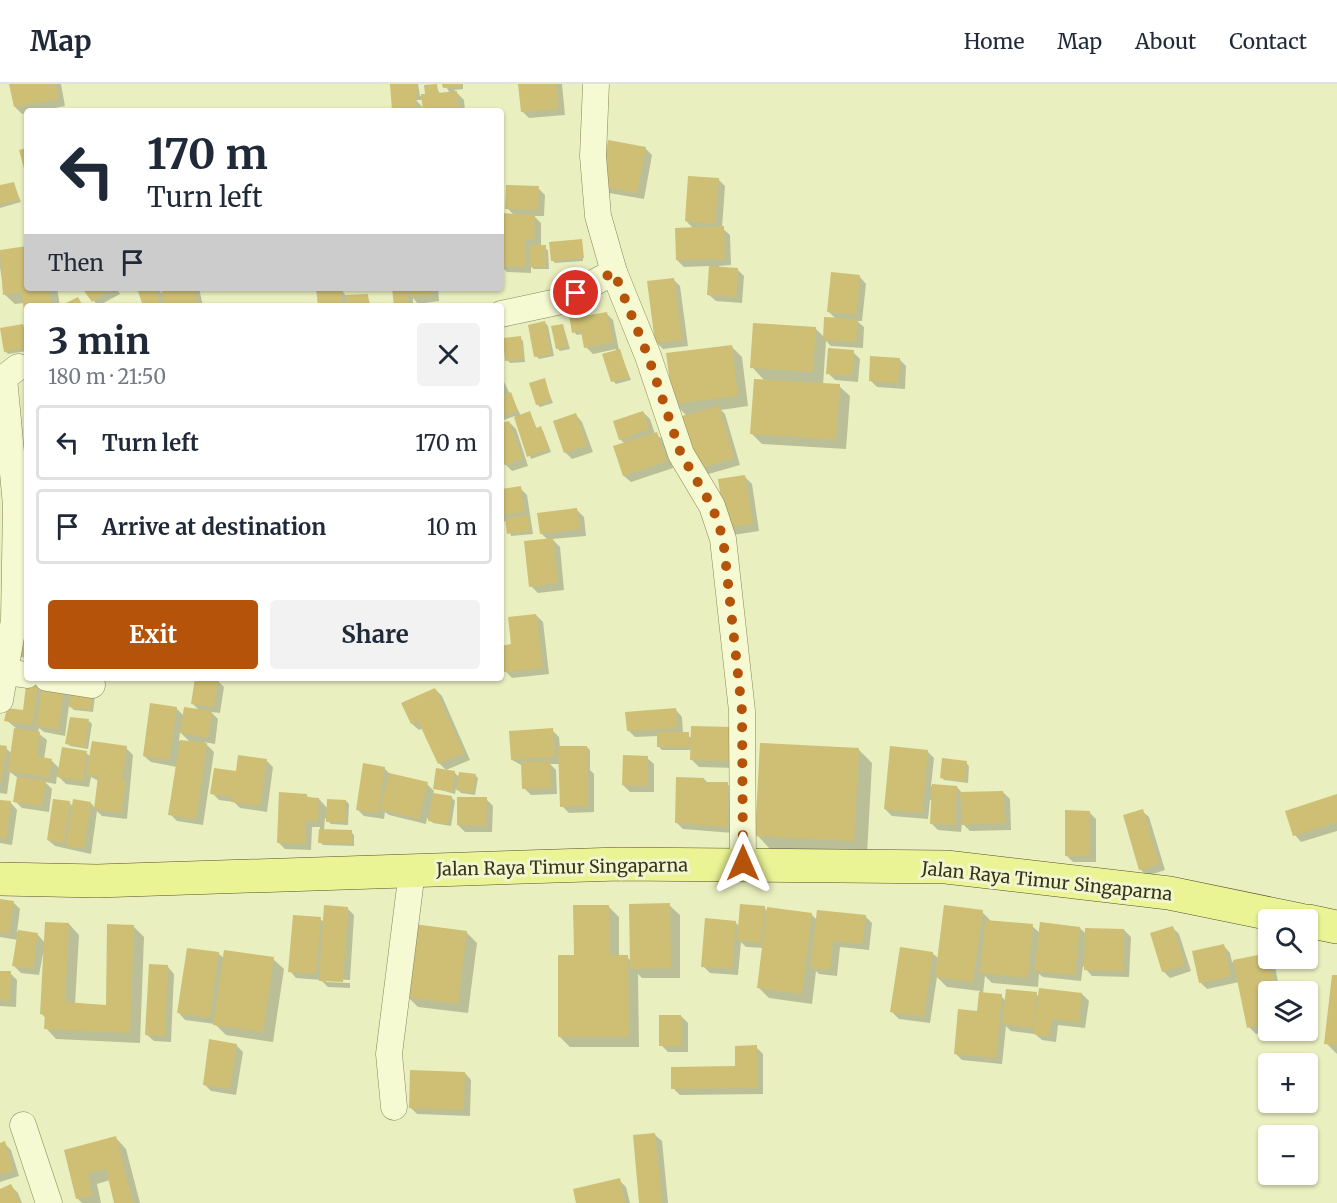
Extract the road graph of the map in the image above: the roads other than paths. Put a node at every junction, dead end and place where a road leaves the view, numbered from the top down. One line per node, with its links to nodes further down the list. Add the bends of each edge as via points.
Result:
1 (596, 84): 2 (street, via 593,156 598,216)
2 (614, 272): 3 (street, via 557,302); 9 (street, via 681,454 712,506 723,538 742,711)
3 (504, 313)
4 (18, 367): 5 (street, via 4,378 16,505)
5 (16, 673): 8 (street)
6 (66, 681): 7 (street)
7 (92, 685)
8 (0, 700)
9 (743, 863): 10 (main road, Jalan Raya Timur Singaparna); 12 (main road, Jalan Raya Timur Singaparna, via 946,867 1169,892)
10 (412, 871): 11 (main road, Jalan Raya Timur Singaparna, via 97,881); 15 (street, via 389,1054)
11 (0, 879)
12 (1258, 911)
13 (1318, 923): 14 (main road)
14 (1337, 927)
15 (394, 1107)
16 (23, 1125): 17 (street)
17 (49, 1203)

